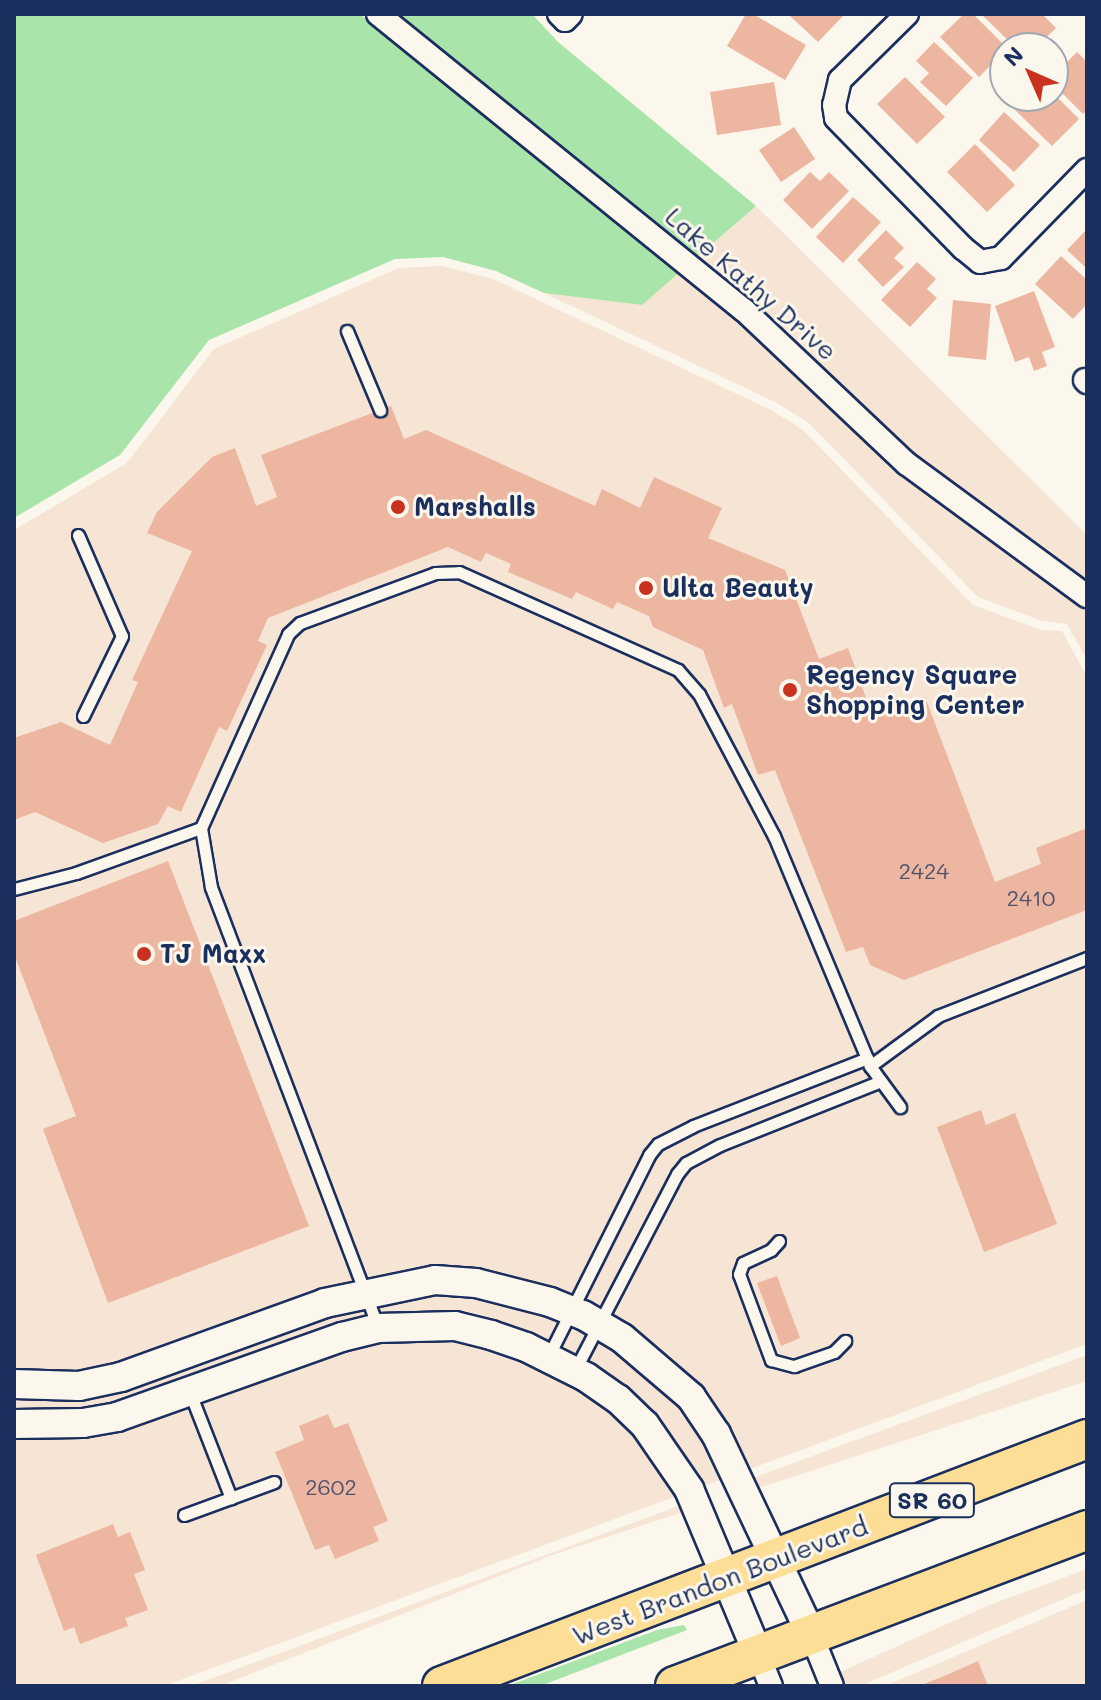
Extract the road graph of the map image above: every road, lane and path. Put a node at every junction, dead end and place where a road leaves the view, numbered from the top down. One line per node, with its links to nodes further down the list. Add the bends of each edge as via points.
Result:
1 (378, 14): 7 (street, Lake Kathy Drive, via 744,310 907,464)
2 (907, 14): 3 (street, via 840,80 836,118 963,248 980,262 1001,258)
3 (1087, 170)
4 (347, 331): 5 (lane)
5 (380, 410)
6 (78, 535): 8 (lane, via 122,636)
7 (1087, 596)
8 (83, 716)
9 (201, 828): 10 (lane, via 76,873); 12 (lane, via 288,634 300,623 435,573 459,572 686,676 774,836); 16 (lane, via 211,887)
10 (14, 889)
11 (1087, 958): 12 (lane, via 938,1016)
12 (868, 1062): 13 (lane); 17 (lane, via 693,1126 658,1144)
13 (881, 1081): 14 (lane); 18 (lane, via 686,1163)
14 (900, 1107)
15 (779, 1241): 20 (lane, via 743,1263 739,1274 771,1360 794,1366 834,1352)
16 (366, 1294): 17 (street, via 435,1280 476,1283); 19 (lane); 21 (street, via 325,1303)
17 (571, 1310): 18 (street); 22 (lane)
18 (599, 1325): 23 (lane); 32 (street, via 691,1397 716,1434)
19 (378, 1328): 22 (street, via 455,1326); 25 (street)
20 (845, 1341)
21 (177, 1357): 24 (street, via 79,1386); 25 (street)
22 (548, 1357): 23 (street)
23 (575, 1371): 33 (street, via 618,1399 668,1454 689,1489)
24 (14, 1384)
25 (190, 1393): 26 (street, via 83,1423); 29 (lane)
26 (14, 1424)
27 (1087, 1439): 32 (highway, West Brandon Boulevard / SR 60)
28 (274, 1482): 29 (lane)
29 (231, 1498): 30 (lane)
30 (184, 1515)
31 (1087, 1530): 34 (highway)
32 (778, 1560): 33 (highway, West Brandon Boulevard / SR 60); 34 (street)
33 (726, 1580): 35 (street); 36 (highway, West Brandon Boulevard / SR 60)
34 (811, 1634): 35 (highway); 38 (street)
35 (764, 1670): 37 (highway)
36 (442, 1686)
37 (675, 1686)
38 (832, 1686)

